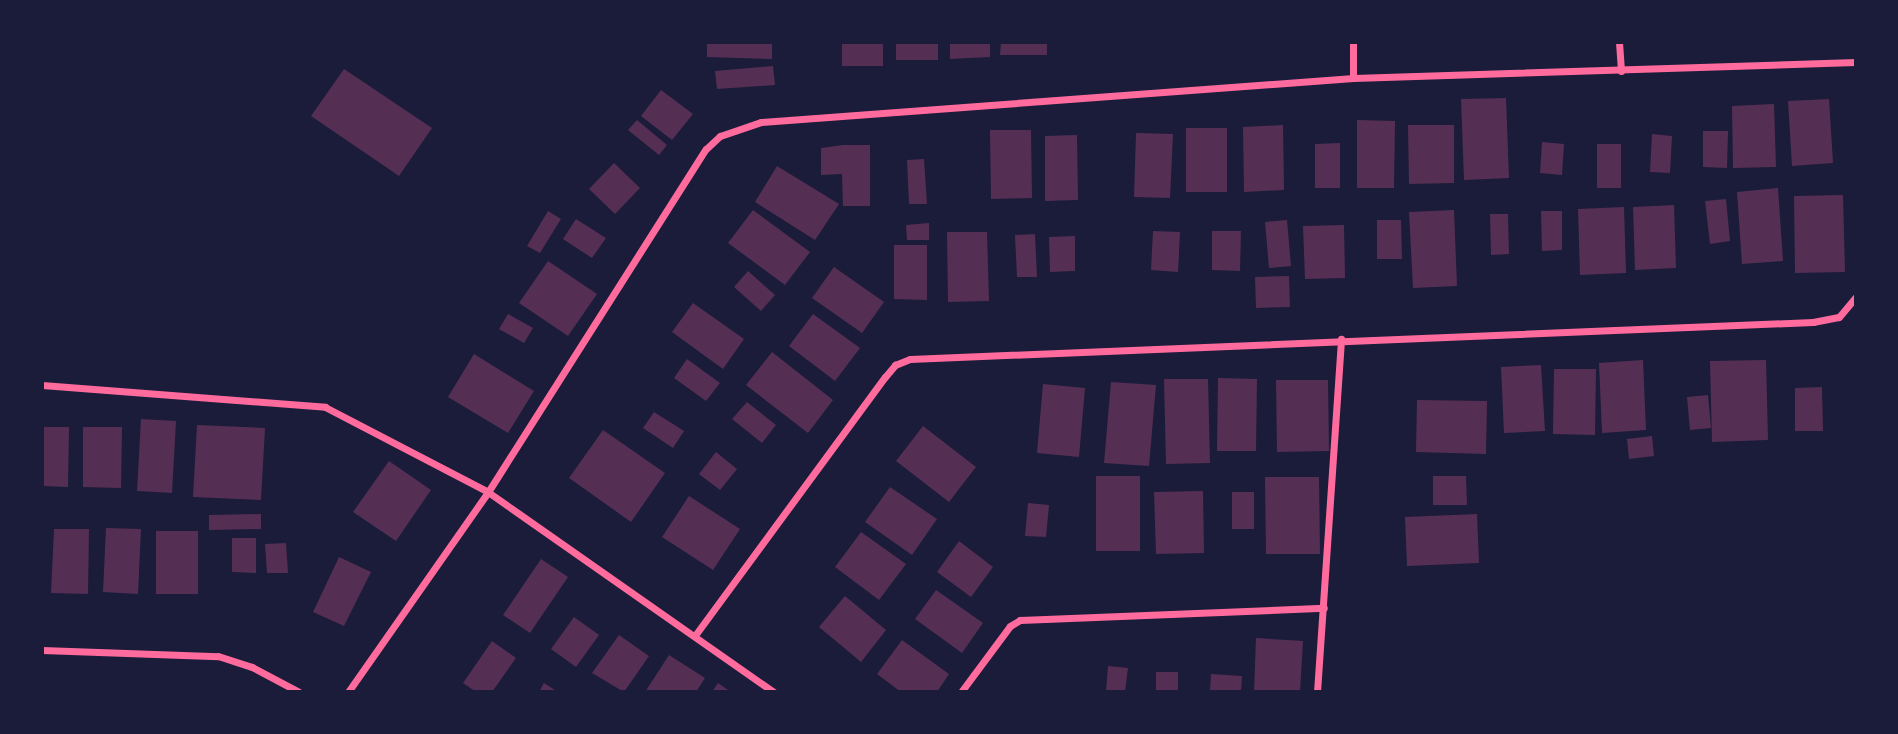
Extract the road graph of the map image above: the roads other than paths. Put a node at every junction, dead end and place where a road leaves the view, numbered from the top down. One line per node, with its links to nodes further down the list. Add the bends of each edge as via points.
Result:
1 (1353, 42): 5 (street)
2 (1619, 42): 4 (street)
3 (1856, 62): 4 (street)
4 (1621, 71): 5 (street)
5 (1353, 78): 9 (street, via 761,122 720,136 706,149)
6 (1856, 297): 7 (street, via 1839,317 1813,322)
7 (1341, 340): 10 (street); 11 (street, via 910,359 895,365)
8 (42, 385): 9 (street, via 325,407)
9 (488, 492): 11 (street); 14 (street)
10 (1324, 608): 16 (street, via 1020,620 1010,626); 17 (street)
11 (696, 634): 15 (street)
12 (42, 650): 13 (street, via 218,656 252,667)
13 (299, 692)
14 (348, 692)
15 (774, 692)
16 (961, 692)
17 (1317, 692)

